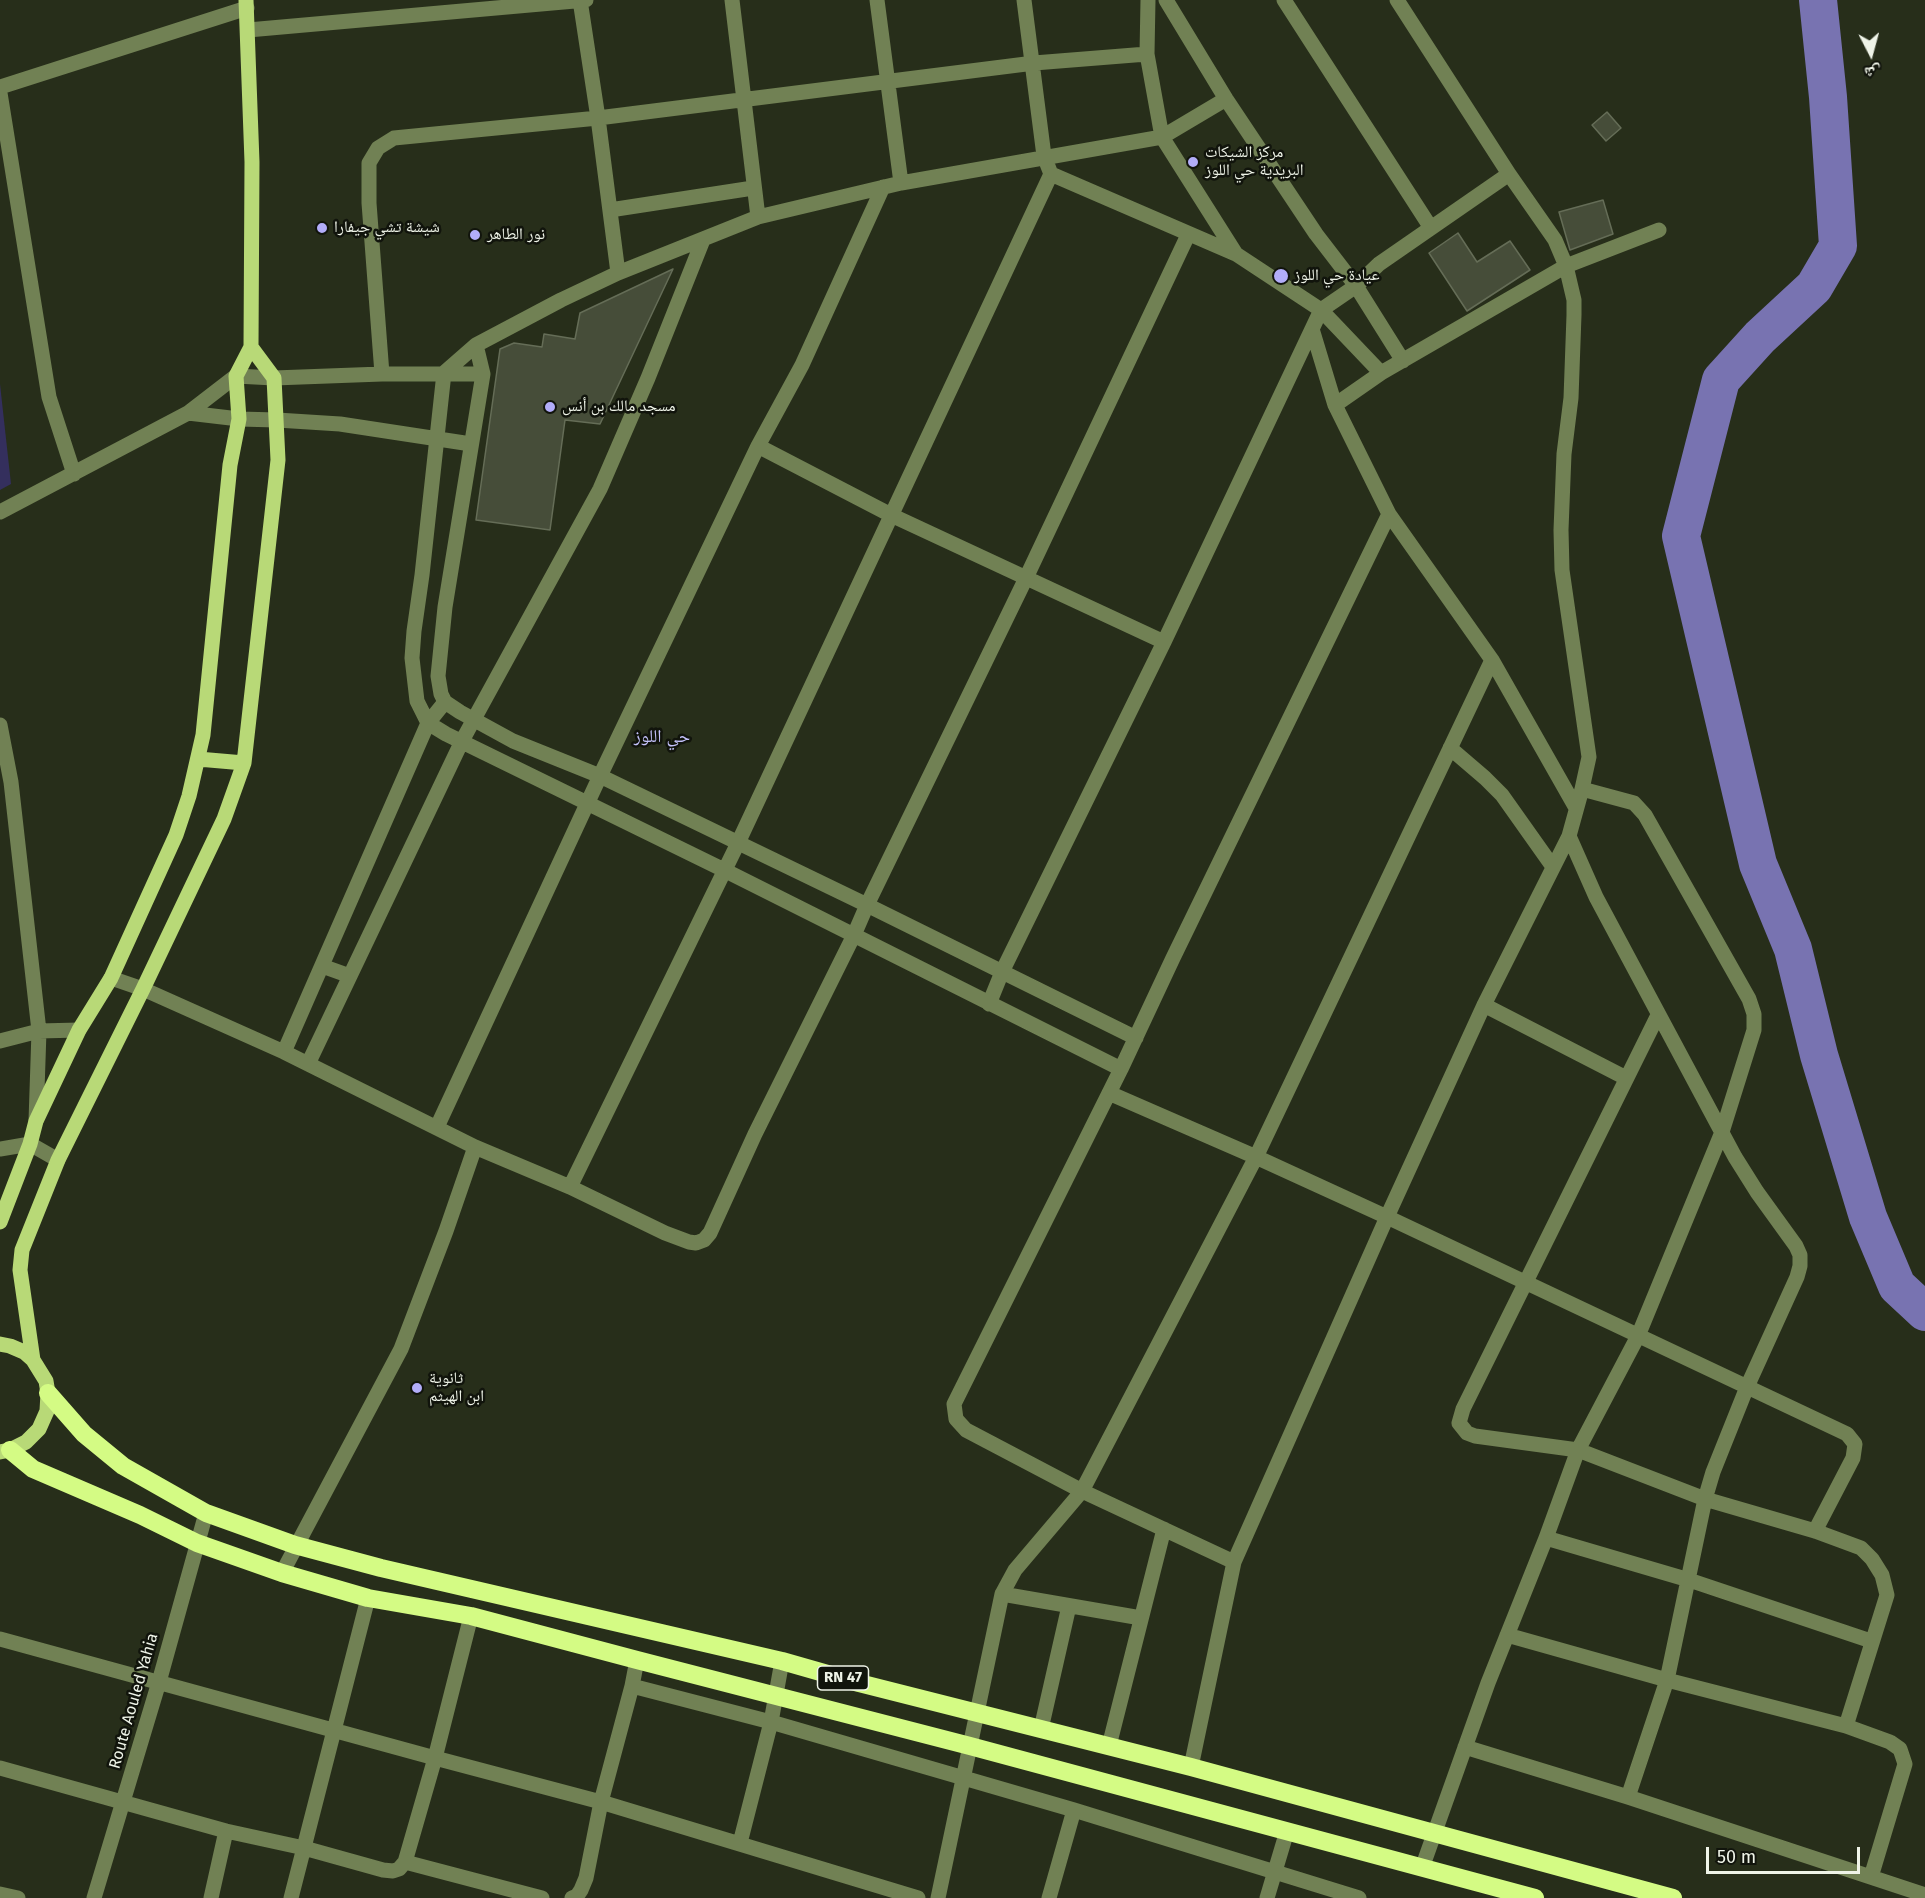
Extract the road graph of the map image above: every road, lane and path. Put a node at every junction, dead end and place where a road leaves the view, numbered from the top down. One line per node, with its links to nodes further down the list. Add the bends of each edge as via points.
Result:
1 (580, 0): 2 (street); 11 (street); 20 (street)
2 (586, 0)
3 (732, 0): 18 (street)
4 (877, 0): 15 (street)
5 (1024, 0): 14 (street)
6 (1148, 0): 13 (street)
7 (1166, 0): 19 (street)
8 (1284, 0): 30 (street)
9 (1397, 0): 24 (street)
10 (246, 4): 12 (main road); 16 (street)
11 (507, 4): 12 (street)
12 (248, 30): 41 (main road)
13 (1147, 54): 14 (street); 21 (street)
14 (1034, 63): 15 (street); 22 (street)
15 (888, 82): 18 (street); 25 (street)
16 (0, 87)
17 (0, 93): 56 (street, via 49,397)
18 (744, 99): 20 (street); 26 (street)
19 (1226, 99): 21 (street); 37 (street, via 1316,234)
20 (598, 118): 28 (street); 45 (street, via 394,138 378,148 369,163 368,182)
21 (1162, 137): 22 (street); 34 (street)
22 (1044, 156): 23 (street); 25 (street)
23 (1051, 174): 32 (street); 59 (street)
24 (1509, 174): 30 (street); 35 (street, via 1555,240)
25 (901, 183): 27 (street)
26 (753, 188): 28 (street); 29 (street)
27 (883, 188): 29 (street); 55 (street, via 802,365)
28 (610, 210): 36 (street)
29 (758, 216): 33 (street)
30 (1431, 228): 37 (street, via 1379,264)
31 (1659, 230): 35 (street)
32 (1188, 234): 34 (street); 60 (street)
33 (703, 240): 36 (street); 64 (street, via 600,489)
34 (1236, 254): 38 (street)
35 (1566, 266): 42 (street); 74 (street, via 1574,300 1574,350 1561,540 1589,757)
36 (618, 273): 40 (street)
37 (1356, 286): 38 (street); 42 (street)
38 (1321, 310): 39 (street); 44 (street)
39 (1312, 329): 49 (street); 61 (street)
40 (476, 345): 43 (street); 46 (street)
41 (251, 347): 47 (main road); 48 (main road)
42 (1403, 361): 44 (street)
43 (444, 373): 45 (street); 46 (street); 53 (street)
44 (1381, 373): 49 (street)
45 (382, 374): 48 (street)
46 (483, 374): 54 (street)
47 (236, 376): 48 (street); 50 (street); 51 (main road)
48 (274, 378): 52 (main road)
49 (1335, 405): 58 (street)
50 (188, 413): 51 (street); 56 (street)
51 (239, 419): 52 (street); 70 (main road)
52 (277, 420): 53 (street, via 340,424); 71 (main road, via 279,460)
53 (437, 439): 54 (street); 65 (street, via 412,658 417,701)
54 (471, 444): 63 (street, via 438,676)
55 (758, 446): 59 (street); 73 (street)
56 (74, 474): 57 (street)
57 (0, 512)
58 (1389, 514): 62 (street); 93 (street)
59 (891, 515): 60 (street); 78 (street)
60 (1026, 578): 61 (street); 81 (street)
61 (1164, 642): 84 (street)
62 (1492, 660): 69 (street); 76 (street)
63 (445, 702): 64 (street); 65 (street)
64 (475, 720): 67 (street); 68 (street)
65 (428, 723): 67 (street); 83 (street)
66 (0, 725): 92 (street, via 11,783)
67 (462, 741): 72 (street); 85 (street)
68 (513, 741): 72 (street); 73 (street)
69 (1450, 748): 79 (street, via 1502,795); 106 (street)
70 (198, 759): 71 (main road); 86 (main road, via 176,835)
71 (244, 762): 87 (main road, via 224,819)
72 (503, 762): 75 (street)
73 (600, 776): 75 (street); 78 (street)
74 (1582, 789): 76 (street); 102 (street, via 1634,803 1645,815 1749,999 1754,1030)
75 (587, 803): 80 (street); 101 (street)
76 (1576, 808): 77 (street)
77 (1569, 836): 79 (street); 90 (street)
78 (738, 843): 80 (street); 81 (street)
79 (1553, 867): 89 (street)
80 (724, 870): 82 (street); 108 (street)
81 (867, 904): 82 (street); 84 (street)
82 (855, 935): 88 (street); 108 (street, via 704,1240 696,1243 680,1239)
83 (322, 966): 85 (street); 95 (street)
84 (1002, 972): 88 (street); 93 (street)
85 (350, 976): 96 (street)
86 (111, 978): 87 (street); 91 (main road)
87 (143, 989): 95 (street); 107 (main road)
88 (989, 1004): 97 (street)
89 (1484, 1005): 98 (street); 110 (street)
90 (1658, 1015): 98 (street); 102 (street)
91 (80, 1030): 92 (street); 100 (main road)
92 (39, 1031): 94 (street); 100 (street)
93 (1136, 1038): 97 (street)
94 (0, 1041)
95 (284, 1052): 96 (street)
96 (308, 1064): 101 (street)
97 (1121, 1069): 99 (street)
98 (1626, 1078): 112 (street)
99 (1110, 1093): 106 (street); 120 (street, via 954,1404 956,1419 966,1430)
100 (36, 1121): 103 (main road)
101 (436, 1127): 104 (street)
102 (1722, 1132): 113 (street); 116 (street, via 1800,1255 1797,1277)
103 (30, 1144): 105 (street); 107 (street); 109 (main road)
104 (475, 1147): 108 (street); 127 (street, via 401,1349)
105 (0, 1149)
106 (1256, 1157): 110 (street); 120 (street)
107 (58, 1160): 115 (main road, via 22,1250 20,1270)
108 (570, 1187)
109 (4, 1200): 111 (main road)
110 (1387, 1217): 112 (street); 128 (street)
111 (0, 1222)
112 (1525, 1283): 113 (street); 118 (street, via 1459,1423 1475,1436)
113 (1638, 1336): 116 (street); 118 (street)
114 (0, 1344): 115 (main road, via 24,1352)
115 (33, 1360): 117 (main road)
116 (1747, 1387): 121 (street); 124 (street, via 1847,1434 1855,1444 1853,1458)
117 (48, 1393): 119 (main road, via 47,1412 39,1429 26,1442); 122 (highway, RN 47, via 84,1434 123,1466)
118 (1578, 1450): 121 (street); 125 (street)
119 (5, 1451): 126 (highway, RN 47, via 33,1469)
120 (1082, 1491): 123 (street); 131 (street, via 1015,1570)
121 (1705, 1498): 124 (street); 130 (street)
122 (206, 1513): 126 (street, Route Aouled Yahia); 127 (highway, RN 47)
123 (1164, 1529): 128 (street); 135 (street)
124 (1815, 1531): 138 (street, via 1861,1548 1882,1575 1887,1595)
125 (1546, 1539): 130 (street); 136 (street)
126 (197, 1543): 129 (highway, RN 47); 142 (street, Route Aouled Yahia)
127 (295, 1545): 129 (street); 140 (highway, RN 47)
128 (1234, 1562): 154 (street)
129 (282, 1573): 132 (highway, RN 47)
130 (1689, 1580): 138 (street); 141 (street)
131 (1002, 1594): 133 (street); 145 (street)
132 (368, 1598): 134 (highway, RN 47); 149 (street)
133 (1069, 1606): 135 (street); 148 (street)
134 (471, 1616): 139 (highway, RN 47); 153 (street)
135 (1141, 1618): 151 (street)
136 (1507, 1635): 141 (street); 152 (street)
137 (0, 1639): 142 (street)
138 (1872, 1641): 147 (street)
139 (637, 1660): 143 (street); 144 (highway, RN 47)
140 (782, 1661): 144 (street); 145 (highway, RN 47)
141 (1667, 1680): 147 (street); 157 (street)
142 (159, 1682): 149 (street); 159 (street, Route Aouled Yahia)
143 (632, 1686): 146 (street); 158 (street)
144 (775, 1696): 146 (street); 150 (highway, RN 47)
145 (977, 1713): 148 (highway, RN 47); 150 (street)
146 (771, 1722): 156 (street); 164 (street)
147 (1846, 1726): 169 (street, via 1890,1742 1900,1749 1905,1764)
148 (1041, 1729): 151 (highway, RN 47)
149 (335, 1730): 153 (street); 165 (street)
150 (970, 1746): 156 (street); 162 (highway, RN 47)
151 (1109, 1746): 154 (highway, RN 47)
152 (1465, 1747): 157 (street); 163 (street)
153 (435, 1758): 158 (street); 166 (street)
154 (1191, 1767): 163 (highway, RN 47)
155 (0, 1768): 159 (street)
156 (963, 1779): 160 (street); 180 (street)
157 (1628, 1797): 169 (street)
158 (601, 1802): 164 (street); 178 (street, via 586,1878)
159 (123, 1803): 161 (street); 174 (street, Route Aouled Yahia)
160 (1074, 1810): 168 (street); 181 (street)
161 (226, 1831): 165 (street); 175 (street)
162 (1287, 1831): 167 (highway, RN 47); 168 (street)
163 (1434, 1832): 167 (street); 185 (highway, RN 47)
164 (740, 1843): 179 (street)
165 (304, 1848): 166 (street, via 383,1870 399,1869); 176 (street)
166 (405, 1862): 177 (street)
167 (1422, 1868): 171 (highway, RN 47)
168 (1274, 1872): 182 (street); 183 (street)
169 (1871, 1877): 172 (street)
170 (0, 1894): 173 (street)
171 (1501, 1894): 184 (highway, RN 47)
172 (1925, 1895)
173 (18, 1898)
174 (94, 1898)
175 (211, 1898)
176 (291, 1898)
177 (542, 1898)
178 (572, 1898)
179 (918, 1898)
180 (938, 1898)
181 (1049, 1898)
182 (1267, 1898)
183 (1359, 1898)
184 (1535, 1898)
185 (1673, 1898)

